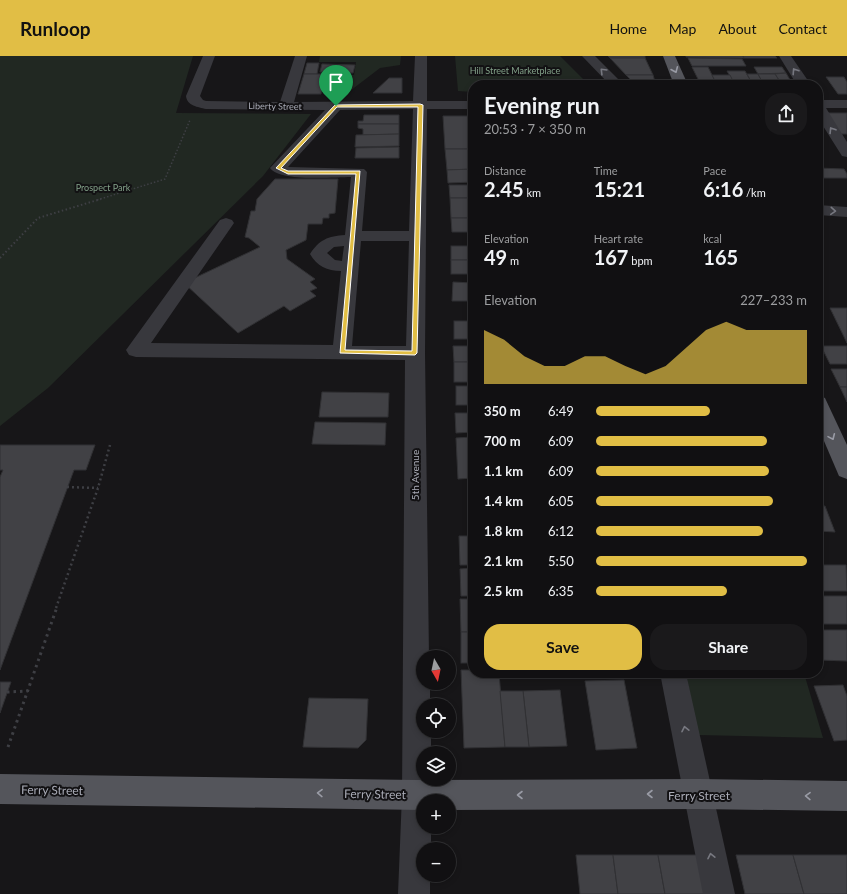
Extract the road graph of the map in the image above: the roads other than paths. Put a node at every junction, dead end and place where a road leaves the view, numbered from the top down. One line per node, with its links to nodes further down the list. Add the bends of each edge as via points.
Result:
1 (209, 56): 13 (street, Liberty Street, via 193,96 198,103)
2 (301, 56): 13 (street)
3 (421, 56): 11 (street, 5th Avenue)
4 (588, 56): 7 (street, one-way to 4)
5 (669, 56): 8 (main road, one-way to 8)
6 (785, 56): 9 (street, one-way to 6)
7 (612, 80)
8 (679, 80)
9 (801, 80)
10 (847, 104): 15 (street)
11 (420, 105): 12 (street, Liberty Street); 14 (street, Liberty Street); 21 (street, 5th Avenue)
12 (468, 105)
13 (286, 106): 14 (street, Liberty Street)
14 (336, 106): 22 (street, via 278,168 288,172 359,172)
15 (823, 106)
16 (823, 114): 17 (street, one-way to 16)
17 (847, 153)
18 (823, 210): 19 (street, one-way to 19)
19 (847, 212)
20 (226, 223): 24 (street, via 136,350)
21 (417, 236): 22 (street); 25 (street, 5th Avenue)
22 (353, 238): 23 (street); 23 (street, via 322,246 318,254 324,262 334,266)
23 (350, 266): 24 (street)
24 (342, 352): 25 (street)
25 (415, 353): 30 (street, 5th Avenue)
26 (823, 415): 27 (main road, one-way to 27)
27 (847, 470)
28 (674, 678): 31 (street, one-way to 28)
29 (0, 789): 32 (main road, Ferry Street, one-way to 29)
30 (417, 794)
31 (699, 794): 33 (main road, Ferry Street, one-way to 33); 34 (main road, Ferry Street, one-way to 31); 37 (street, one-way to 31)
32 (416, 795)
33 (456, 795)
34 (847, 796)
35 (416, 828): 36 (street, 5th Avenue)
36 (414, 894)
37 (719, 894)

